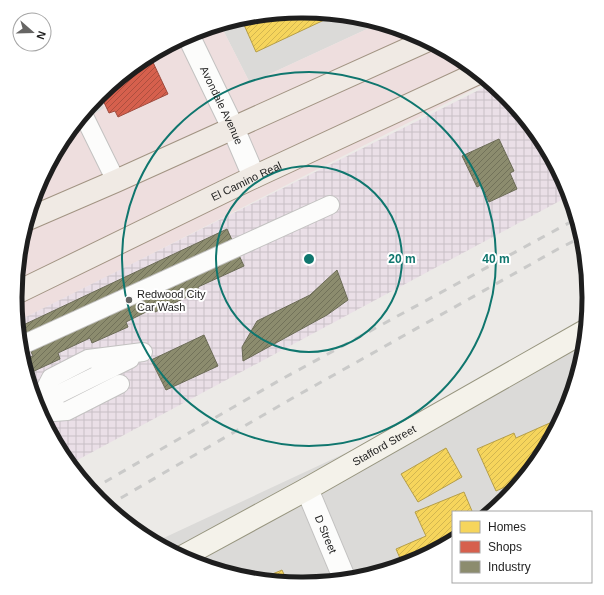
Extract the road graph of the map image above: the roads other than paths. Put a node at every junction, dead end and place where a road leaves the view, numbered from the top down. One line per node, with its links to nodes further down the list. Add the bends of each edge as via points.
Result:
1 (191, 41): 5 (street, Avondale Avenue)
2 (419, 44): 5 (main road)
3 (472, 76): 6 (main road, El Camino Real)
4 (86, 120): 7 (lane)
5 (233, 128): 6 (street, Avondale Avenue); 7 (main road)
6 (254, 177): 10 (main road, El Camino Real)
7 (116, 181): 9 (main road)
8 (330, 205): 12 (lane)
9 (36, 212)
10 (22, 290)
11 (579, 334): 17 (street, Stafford Street)
12 (27, 343)
13 (120, 384): 16 (lane, via 67,411)
14 (41, 396): 15 (lane, via 51,378 88,359 143,352 58,394)
15 (44, 404)
16 (48, 412)
17 (307, 489): 18 (street, Stafford Street); 19 (street, D Street)
18 (189, 553)
19 (343, 574)

